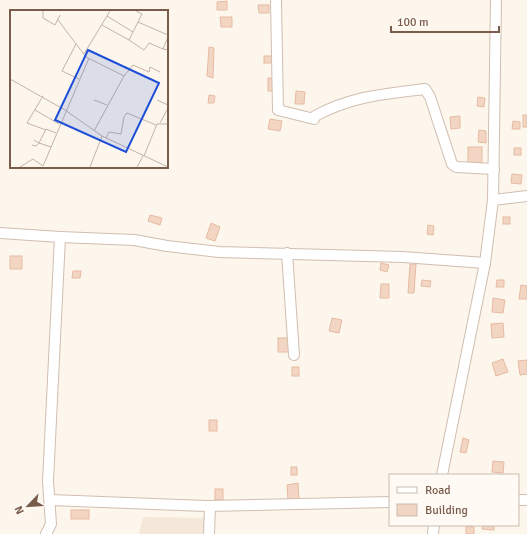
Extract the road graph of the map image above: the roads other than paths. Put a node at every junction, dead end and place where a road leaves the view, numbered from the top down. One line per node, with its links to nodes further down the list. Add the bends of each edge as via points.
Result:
1 (276, 0): 3 (street, via 278,110 314,119 331,108 380,93 425,89 452,164 456,167)
2 (496, 0): 3 (street)
3 (494, 169): 5 (street)
4 (527, 196): 5 (street)
5 (493, 200): 9 (street)
6 (0, 233): 7 (street)
7 (60, 237): 8 (street, via 134,240 219,252); 12 (street, via 48,481)
8 (287, 254): 9 (street, via 403,257); 10 (street)
9 (485, 263): 11 (street)
10 (294, 355)
11 (442, 474)
12 (50, 500): 14 (street); 15 (street, via 51,524)
13 (389, 502): 14 (street)
14 (210, 506): 16 (street)
15 (46, 534)
16 (209, 534)

